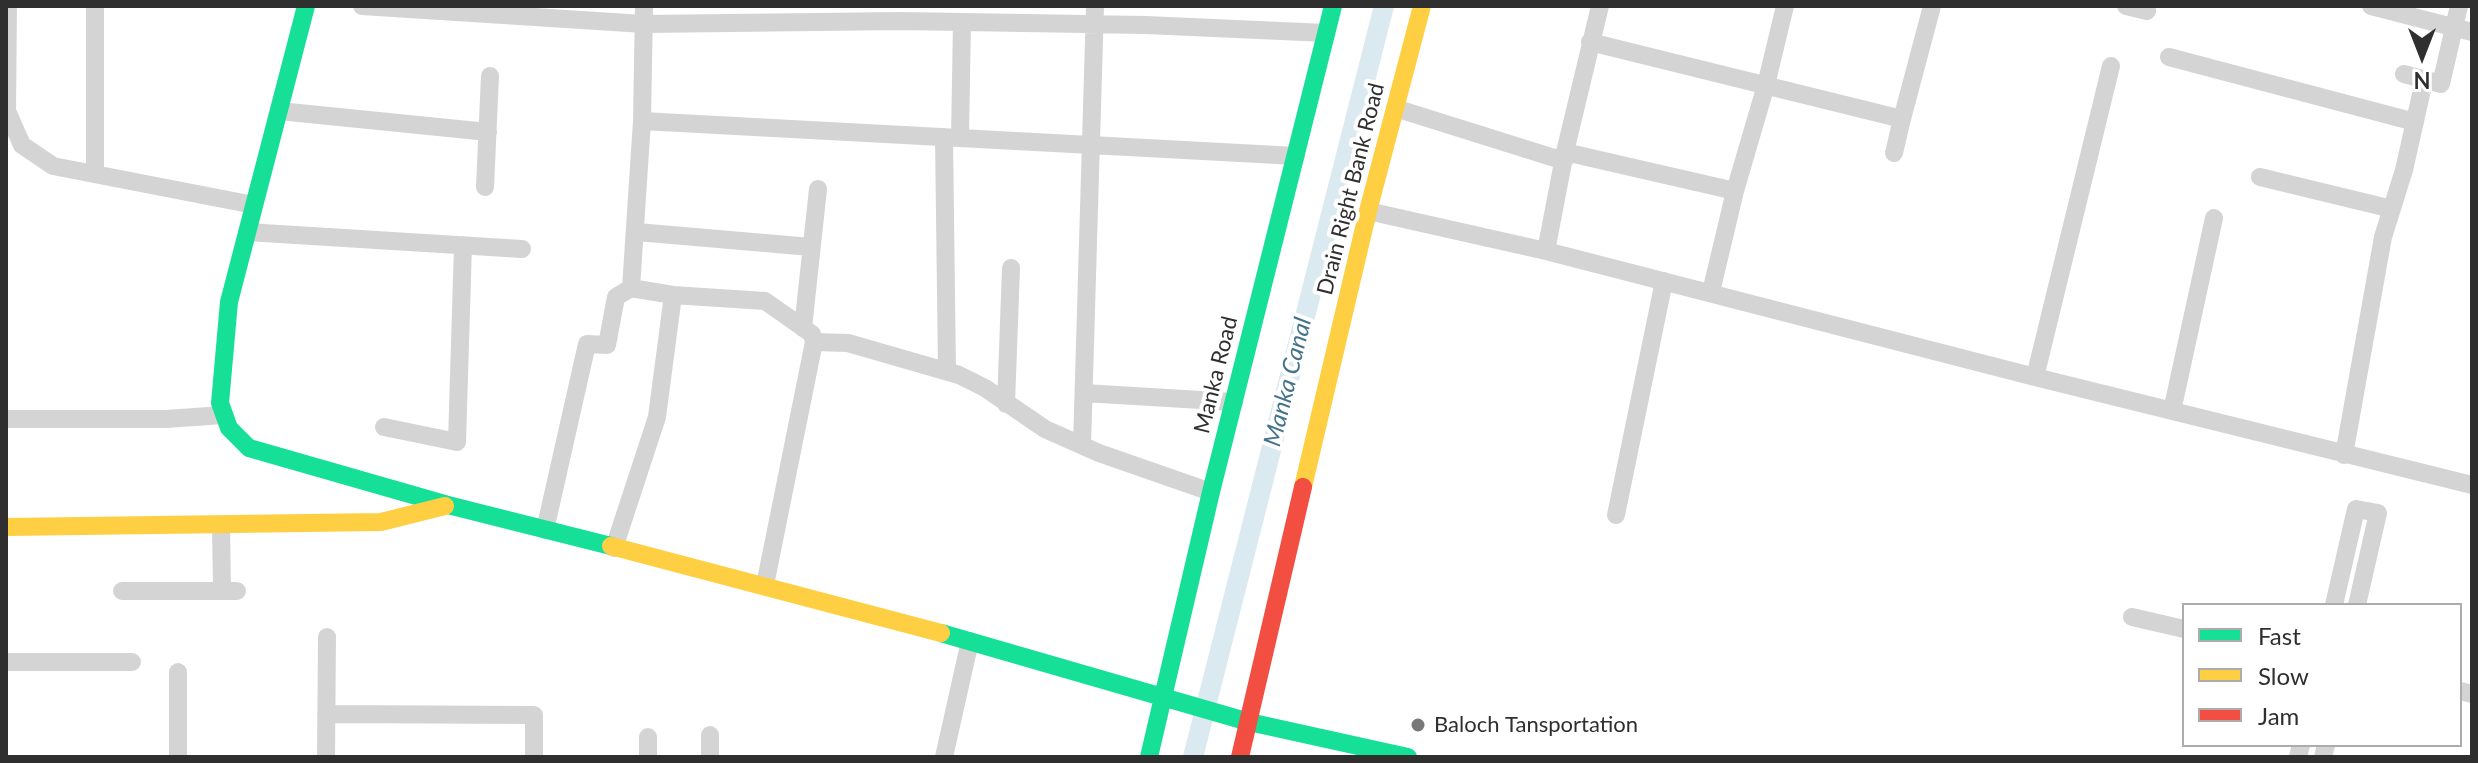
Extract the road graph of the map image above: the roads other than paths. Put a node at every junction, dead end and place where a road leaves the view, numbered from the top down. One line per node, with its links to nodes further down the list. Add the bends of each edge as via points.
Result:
1 (8, 6): 40 (street, via 7,111 22,145 53,166)
2 (95, 6): 40 (street)
3 (306, 6): 30 (main road)
4 (362, 6): 16 (street)
5 (1333, 6): 21 (main road, Manka Road)
6 (1422, 6): 29 (main road, Drain Right Bank Road)
7 (1600, 6): 22 (street)
8 (1785, 6): 28 (street)
9 (1932, 6): 31 (street)
10 (2126, 6): 13 (street)
11 (2371, 6): 20 (street)
12 (2459, 6): 20 (street)
13 (2147, 11)
14 (852, 14): 15 (street); 16 (street)
15 (902, 14): 19 (street)
16 (644, 15): 32 (street)
17 (1022, 15): 18 (street); 19 (street)
18 (1095, 15): 21 (street); 36 (street)
19 (962, 22): 35 (street)
20 (2463, 30): 27 (street, via 2441,84)
21 (1326, 33): 38 (main road, Manka Road)
22 (1590, 42): 28 (street); 39 (street)
23 (2169, 57): 33 (street)
24 (2111, 66): 62 (street)
25 (2404, 74): 27 (street)
26 (490, 76): 34 (street)
27 (2424, 81): 33 (street)
28 (1766, 85): 31 (street); 44 (street)
29 (1395, 108): 39 (street); 47 (main road, Drain Right Bank Road)
30 (279, 111): 34 (street); 45 (main road)
31 (1902, 119): 37 (street)
32 (642, 121): 35 (street); 50 (street)
33 (2415, 122): 46 (street)
34 (488, 132): 42 (street)
35 (952, 137): 36 (street); 61 (street)
36 (1092, 143): 38 (street); 63 (street)
37 (1894, 153)
38 (1296, 156): 64 (main road, Manka Road)
39 (1564, 156): 44 (street); 54 (street)
40 (95, 174): 45 (street)
41 (2260, 177): 46 (street)
42 (485, 187)
43 (818, 189): 52 (street)
44 (1735, 191): 58 (street)
45 (254, 205): 49 (main road)
46 (2392, 209): 71 (street)
47 (1368, 211): 54 (street); 93 (main road, Drain Right Bank Road)
48 (2214, 218): 66 (street)
49 (247, 232): 51 (street); 67 (main road, via 224,340 219,390)
50 (637, 232): 52 (street); 57 (street)
51 (463, 245): 53 (street); 69 (street, via 457,442)
52 (811, 247): 60 (street)
53 (522, 249)
54 (1546, 251): 56 (street)
55 (1011, 268): 65 (street)
56 (1664, 281): 58 (street); 75 (street)
57 (631, 288): 59 (street); 78 (street, via 616,297 607,345 587,344)
58 (1711, 292): 62 (street)
59 (673, 295): 60 (street, via 765,301); 79 (street, via 657,417)
60 (809, 335): 61 (street); 80 (street)
61 (947, 371): 65 (street)
62 (2035, 377): 66 (street)
63 (1084, 393): 64 (street); 70 (street)
64 (1234, 402): 73 (main road, Manka Road)
65 (1006, 404): 70 (street)
66 (2172, 411): 71 (street)
67 (223, 415): 68 (street); 74 (main road, via 249,448)
68 (6, 419)
69 (384, 427)
70 (1082, 445): 73 (street)
71 (2344, 455): 72 (street)
72 (2472, 485)
73 (1211, 492): 91 (main road, Manka Road)
74 (448, 505): 76 (main road, via 381,522); 78 (main road)
75 (1616, 515)
76 (221, 526): 77 (main road); 81 (street, via 229,591)
77 (6, 527)
78 (545, 530): 79 (main road)
79 (614, 548): 80 (main road)
80 (765, 585): 87 (main road)
81 (122, 591)
82 (2334, 603): 83 (street, via 2356,509 2378,513)
83 (2357, 603)
84 (2132, 617): 85 (street)
85 (2182, 629)
86 (327, 637): 92 (street)
87 (970, 641): 91 (main road); 101 (street)
88 (6, 662): 89 (street)
89 (132, 662)
90 (178, 672): 96 (street)
91 (1164, 698): 93 (main road); 102 (main road, Manka Road)
92 (326, 714): 97 (street); 98 (street, via 534,715)
93 (1249, 722): 103 (main road, Drain Right Bank Road); 104 (main road)
94 (710, 735): 100 (street)
95 (648, 737): 99 (street)
96 (178, 757)
97 (326, 757)
98 (534, 757)
99 (648, 757)
100 (710, 757)
101 (944, 757)
102 (1149, 757)
103 (1240, 757)
104 (1408, 757)

